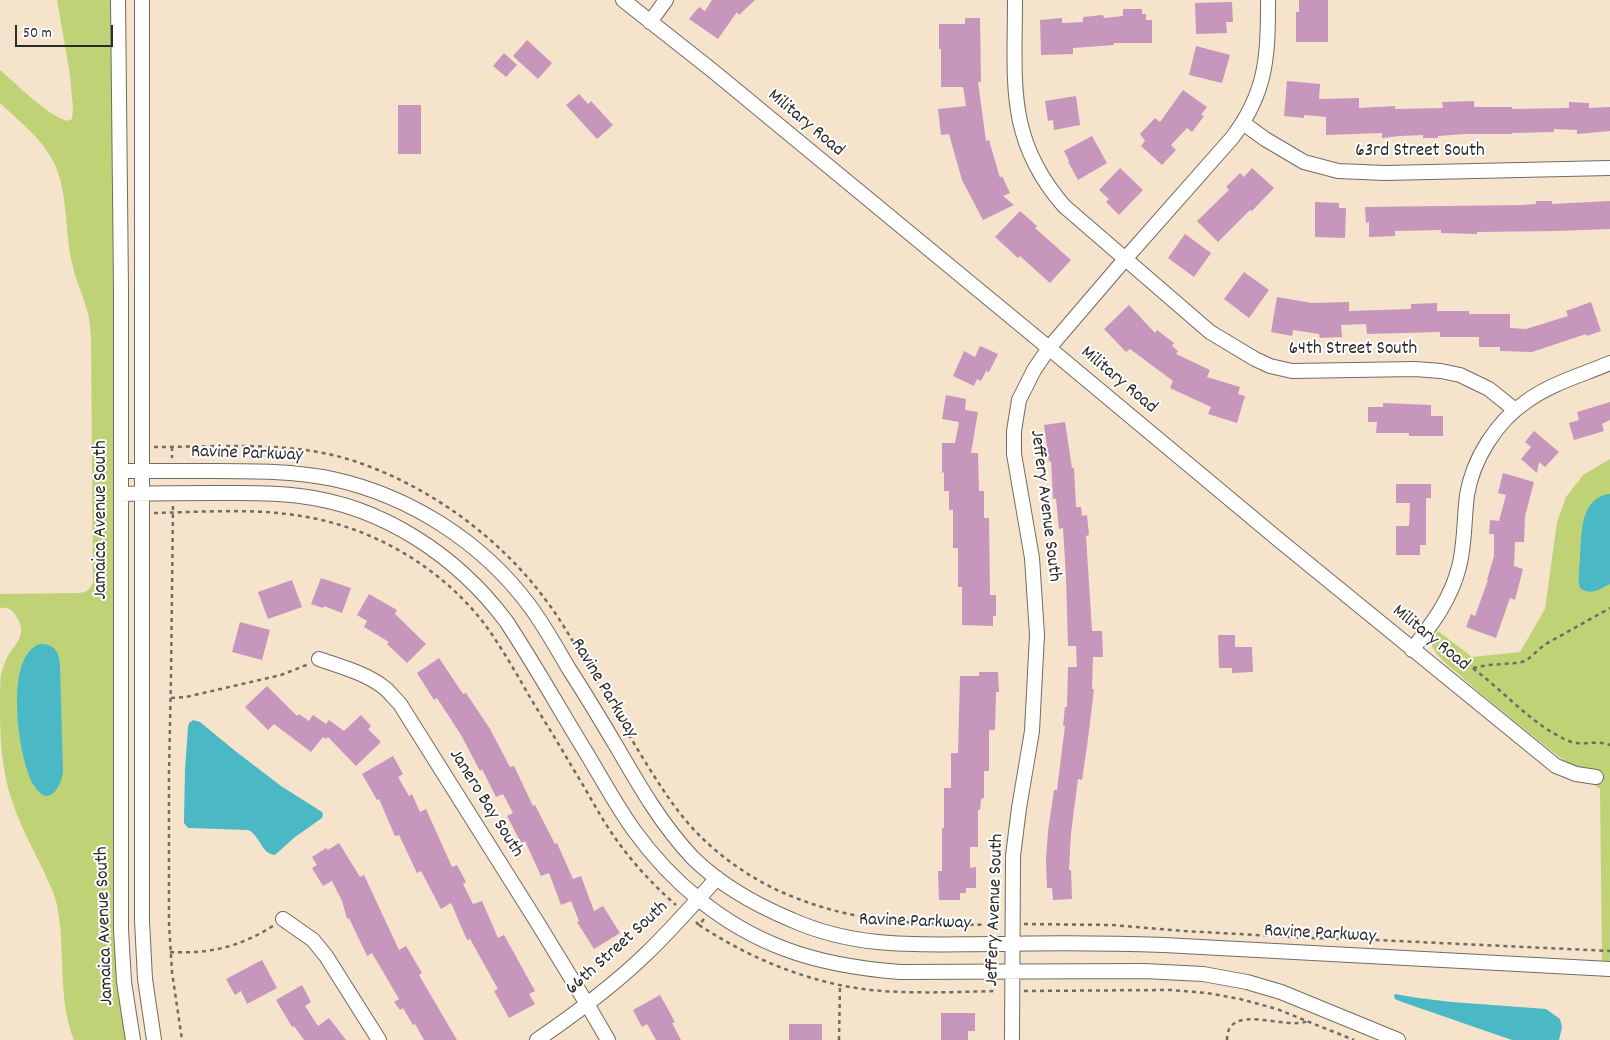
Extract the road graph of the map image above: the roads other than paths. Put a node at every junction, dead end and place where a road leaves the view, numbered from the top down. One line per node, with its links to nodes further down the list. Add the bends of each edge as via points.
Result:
1 (118, 0): 14 (street, Jamaica Avenue South)
2 (142, 0): 15 (street, Jamaica Avenue South)
3 (622, 0): 7 (street, Military Road)
4 (666, 0): 7 (street)
5 (1015, 0): 10 (street, 64th Street South, via 1017,109 1030,157 1064,206)
6 (1268, 0): 8 (street, Jeffery Avenue South, via 1267,58 1263,78)
7 (650, 22): 11 (street, Military Road)
8 (1243, 123): 9 (street, 63rd Street South, via 1304,162 1338,171 1385,173); 10 (street, Jeffery Avenue South)
9 (1610, 168)
10 (1126, 258): 11 (street, Jeffery Avenue South); 13 (street, 64th Street South, via 1210,332 1270,366 1292,371 1441,371 1460,375 1489,389)
11 (1049, 348): 18 (street, Military Road); 24 (street, Jeffery Avenue South, via 1019,400 1014,431 1014,454 1032,558 1038,635 1032,731 1012,873)
12 (1610, 363): 13 (street, via 1552,386)
13 (1515, 410): 18 (street, via 1489,441 1476,466 1467,497 1459,567 1437,618)
14 (121, 471): 15 (street, Ravine Parkway); 17 (street, Jamaica Avenue South)
15 (142, 471): 16 (street, Jamaica Avenue South); 21 (street, Ravine Parkway, via 262,471 332,479 397,500 459,537 494,566 527,603 655,810 692,857)
16 (142, 493): 17 (street, Ravine Parkway); 22 (street, Ravine Parkway, via 265,494 310,498 352,508 383,520 436,551 470,579 501,614 632,827 663,866); 29 (street, Jamaica Avenue South, via 142,922 145,979)
17 (121, 494): 28 (street, Jamaica Avenue South, via 121,929)
18 (1412, 650): 20 (street, Military Road, via 1556,766)
19 (319, 660): 27 (street, Janero Bay South, via 374,681 400,704)
20 (1596, 777)
21 (717, 878): 22 (street, 66th Street South); 24 (street, Ravine Parkway, via 771,911 836,936 881,943)
22 (698, 899): 26 (street, Ravine Parkway, via 769,943 828,962 900,972); 27 (street, 66th Street South, via 646,954)
23 (283, 919): 30 (street, via 313,940 326,956)
24 (1012, 944): 25 (street, Ravine Parkway, via 1164,945); 26 (street, Jeffery Avenue South)
25 (1610, 969)
26 (1012, 972): 33 (street, Jeffery Avenue South); 34 (street, Ravine Parkway, via 1170,972 1226,978 1281,992)
27 (588, 1004): 31 (street, 66th Street South); 32 (street, Janero Bay South)
28 (133, 1040)
29 (154, 1040)
30 (379, 1040)
31 (537, 1040)
32 (608, 1040)
33 (1012, 1040)
34 (1398, 1040)

